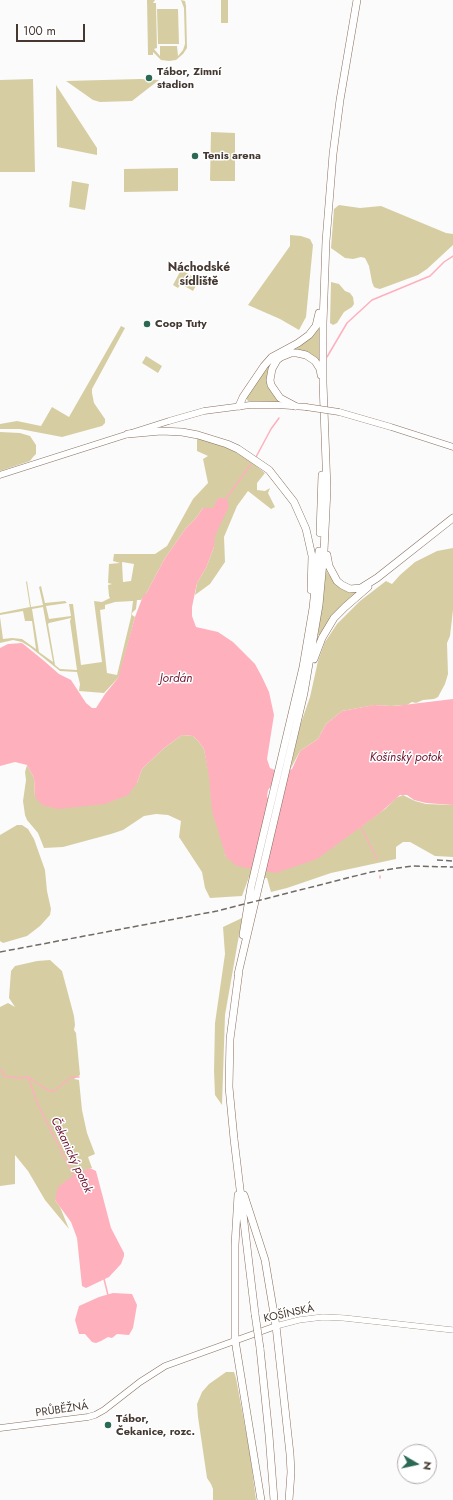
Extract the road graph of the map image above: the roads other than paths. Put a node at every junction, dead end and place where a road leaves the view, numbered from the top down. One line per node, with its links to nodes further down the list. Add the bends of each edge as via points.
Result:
1 (357, 0): 2 (main road, via 333,154)
2 (324, 271): 3 (main road); 4 (main road, via 316,326 298,343 272,357 257,374)
3 (323, 383): 5 (main road, via 320,369 306,355 291,353 277,360 270,374 271,385 280,398); 6 (main road)
4 (239, 406): 5 (main road); 7 (main road, via 204,411)
5 (294, 406): 8 (main road, bridge, via 339,412)
6 (324, 426): 10 (main road); 13 (main road, via 317,580)
7 (128, 434): 9 (main road); 13 (main road, via 182,432 226,444 269,470 294,502 306,529 312,566)
8 (453, 447)
9 (0, 475)
10 (326, 515): 12 (main road, via 327,561 337,581 346,587 356,589); 13 (main road, via 320,592)
11 (453, 518): 12 (main road)
12 (377, 578): 13 (main road, via 334,618 315,654)
13 (300, 693): 14 (main road, via 243,936 231,1025 229,1072)
14 (239, 1177): 15 (main road, via 265,1260); 17 (main road, via 236,1231); 21 (main road, bridge, via 270,1435)
15 (276, 1326): 16 (street, KOŠÍNSKÁ, via 322,1317); 17 (main road, KOŠÍNSKÁ); 22 (main road, via 290,1454)
16 (453, 1330)
17 (236, 1340): 18 (main road, KOŠÍNSKÁ, via 165,1366); 20 (main road)
18 (140, 1382): 19 (main road, PRŮBĚŽNÁ, via 95,1415)
19 (0, 1428)
20 (261, 1500)
21 (274, 1500)
22 (289, 1500)

